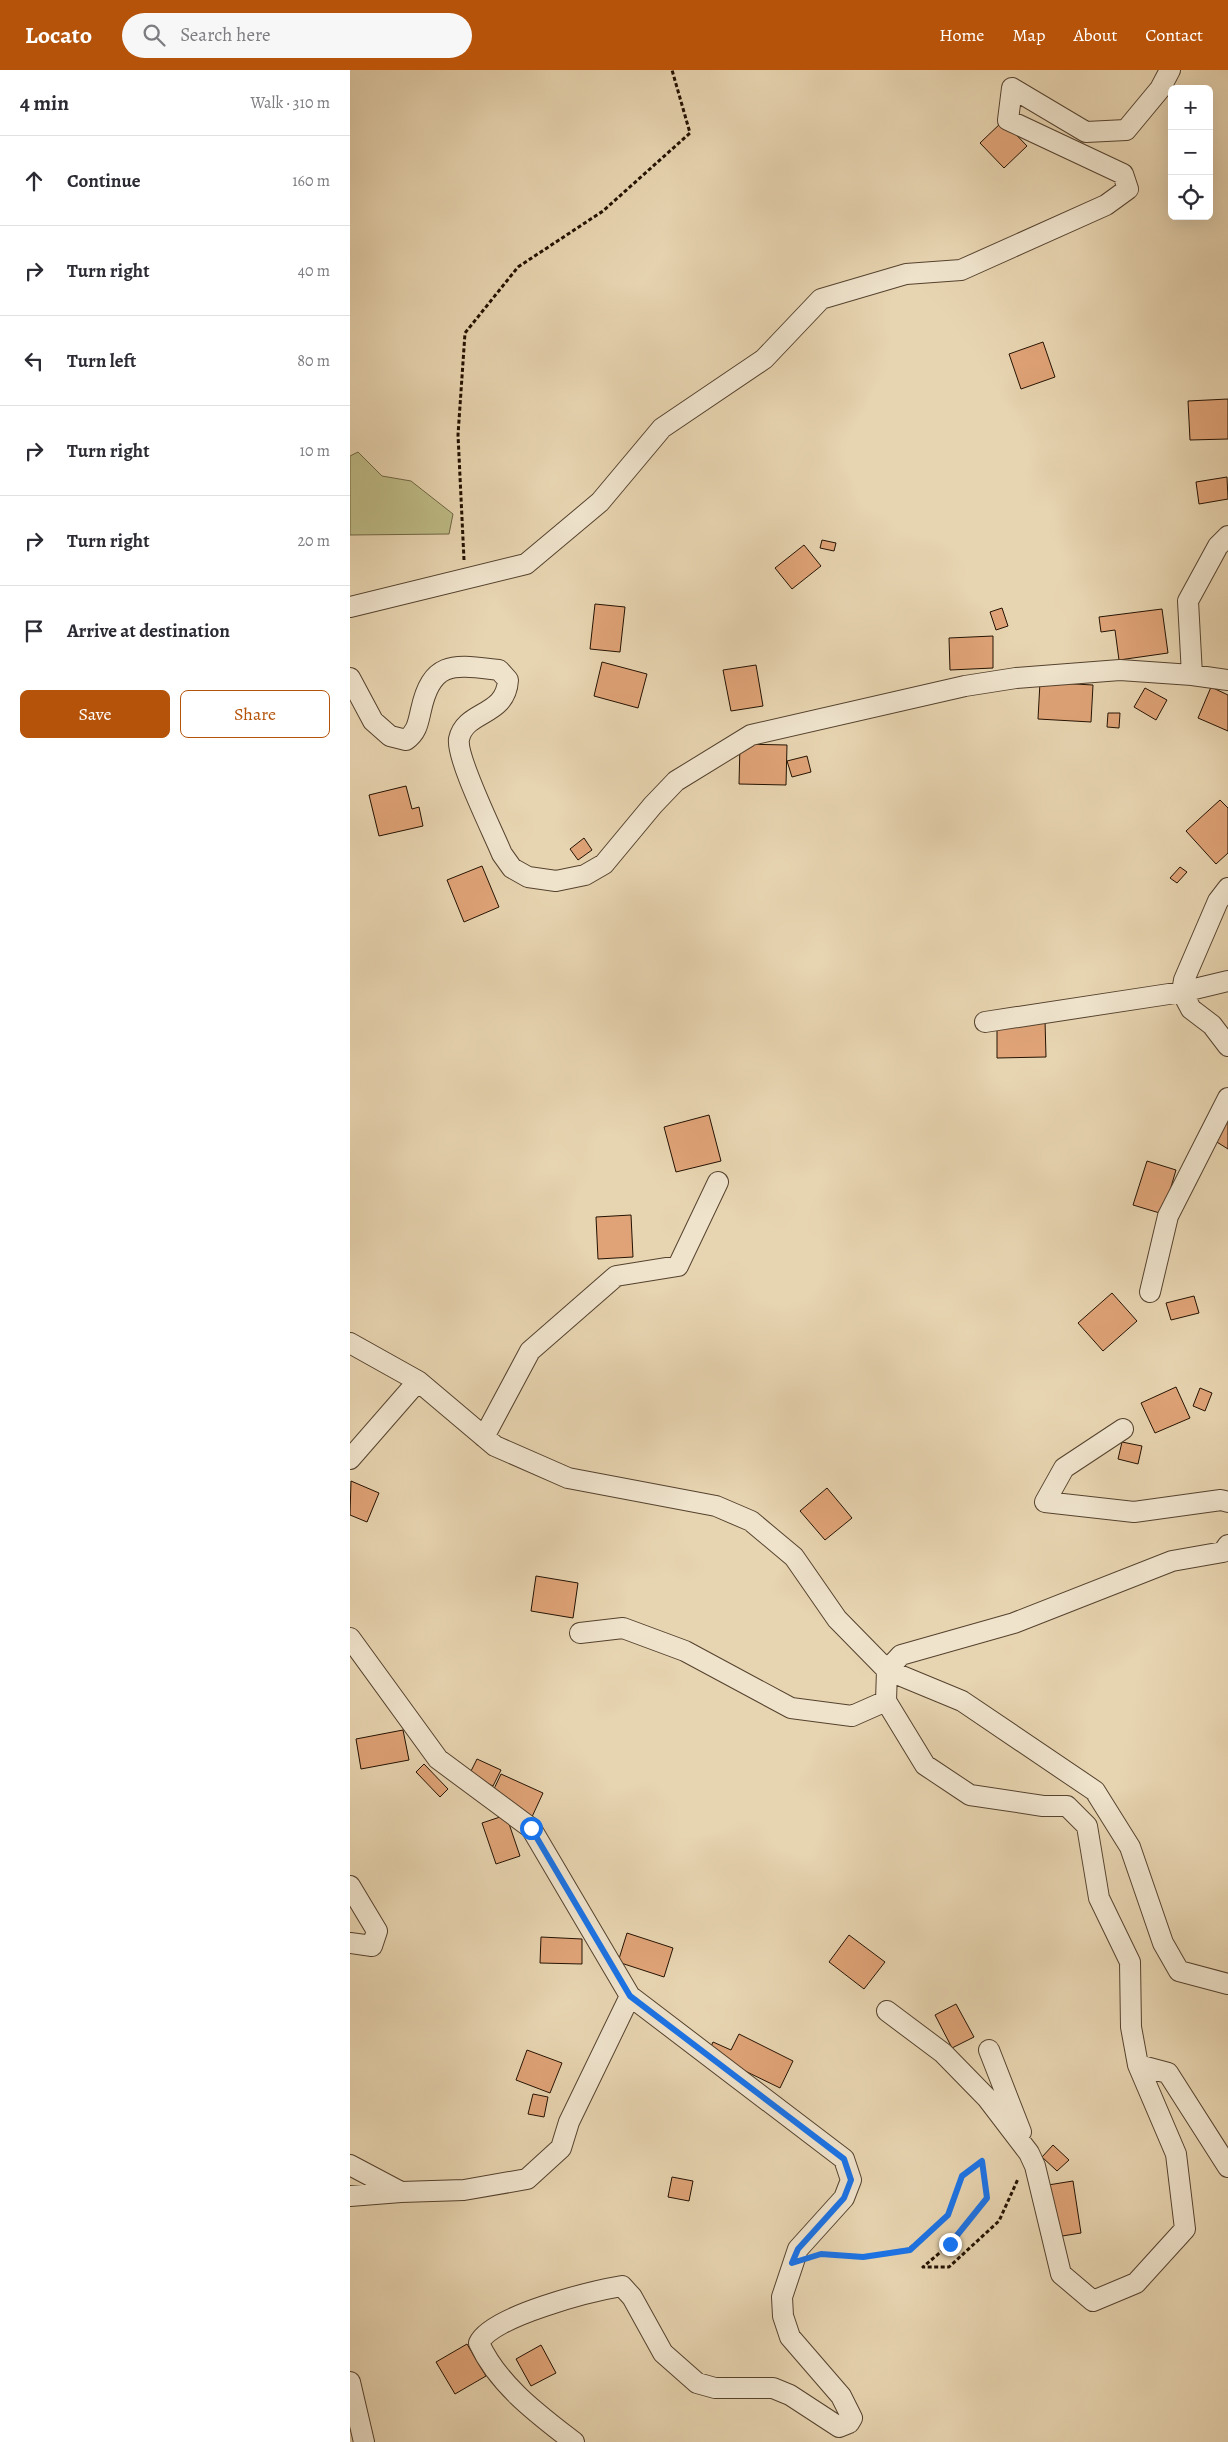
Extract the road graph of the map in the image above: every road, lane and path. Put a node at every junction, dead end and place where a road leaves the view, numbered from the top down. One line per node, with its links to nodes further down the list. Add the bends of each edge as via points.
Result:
1 (672, 70): 4 (path, via 690,133 603,210 518,267 465,333 458,435)
2 (1170, 70): 4 (street, via 1160,89 1126,130 1086,132 1012,88 1008,120 1123,174 1128,189 1106,205 961,270 906,274 821,299 764,359 662,428 600,502 526,564)
3 (1228, 536): 6 (street, via 1218,546 1188,601)
4 (464, 578): 5 (street)
5 (350, 607)
6 (1192, 675): 7 (street, via 1120,670 1016,678 965,686 751,735 676,781 604,864 585,875 556,881 528,877 512,868 502,854 462,758 461,734 469,723 503,700 508,680 499,670 474,667 444,669 432,678 414,733 406,740 390,736 372,721); 8 (street)
7 (350, 678)
8 (1228, 680)
9 (1228, 888): 11 (street, via 1218,901 1184,980)
10 (1228, 981): 11 (street)
11 (1182, 992): 12 (street); 13 (street, via 1192,1009 1212,1025)
12 (986, 1022)
13 (1228, 1046)
14 (1228, 1098): 16 (street, via 1168,1216)
15 (718, 1182): 20 (street, via 678,1266 616,1276 530,1351)
16 (1150, 1292)
17 (350, 1343): 18 (street)
18 (418, 1380): 20 (street); 21 (street)
19 (1123, 1429): 22 (street, via 1064,1468 1045,1502 1134,1512 1221,1500)
20 (484, 1437): 26 (street, via 494,1446 568,1478 716,1506 751,1521 794,1557 837,1619)
21 (350, 1459)
22 (1228, 1502)
23 (1228, 1545): 26 (street, via 1223,1552 1172,1561 1014,1623 901,1655)
24 (580, 1633): 27 (street, via 623,1628 686,1651 791,1708 852,1716)
25 (350, 1638): 31 (street, via 438,1759 531,1828)
26 (887, 1670): 27 (street); 30 (street, via 962,1701 1094,1791 1130,1847 1163,1943 1179,1971)
27 (886, 1701): 34 (street, via 925,1766 970,1796 1067,1806 1087,1826 1099,1898 1130,1962 1131,2026)
28 (350, 1886): 29 (street, via 377,1930 372,1946)
29 (350, 1943)
30 (1228, 1984)
31 (630, 1996): 38 (street, via 569,2122 561,2148 527,2179 464,2190); 40 (street, via 844,2159 851,2180 844,2198 798,2249)
32 (887, 2011): 35 (street, via 943,2053 987,2098)
33 (988, 2050): 35 (street)
34 (1138, 2065): 35 (street, via 1176,2154 1185,2229 1136,2283 1093,2301 1061,2274); 37 (street, via 1168,2074)
35 (1029, 2153): 40 (path, via 999,2221 949,2267 923,2267 950,2244 987,2198 982,2161 962,2176 948,2215 910,2250 863,2257 821,2254)
36 (350, 2165): 38 (street)
37 (1228, 2167)
38 (401, 2192): 39 (street)
39 (350, 2196)
40 (792, 2263): 43 (street, via 782,2297 783,2316 790,2337 841,2396 852,2418 849,2423 839,2427 790,2395 773,2388 715,2388 697,2383 663,2353 632,2297 622,2286 590,2291 505,2321 482,2334 479,2343 518,2396)
41 (350, 2382): 42 (street)
42 (364, 2442)
43 (574, 2442)

